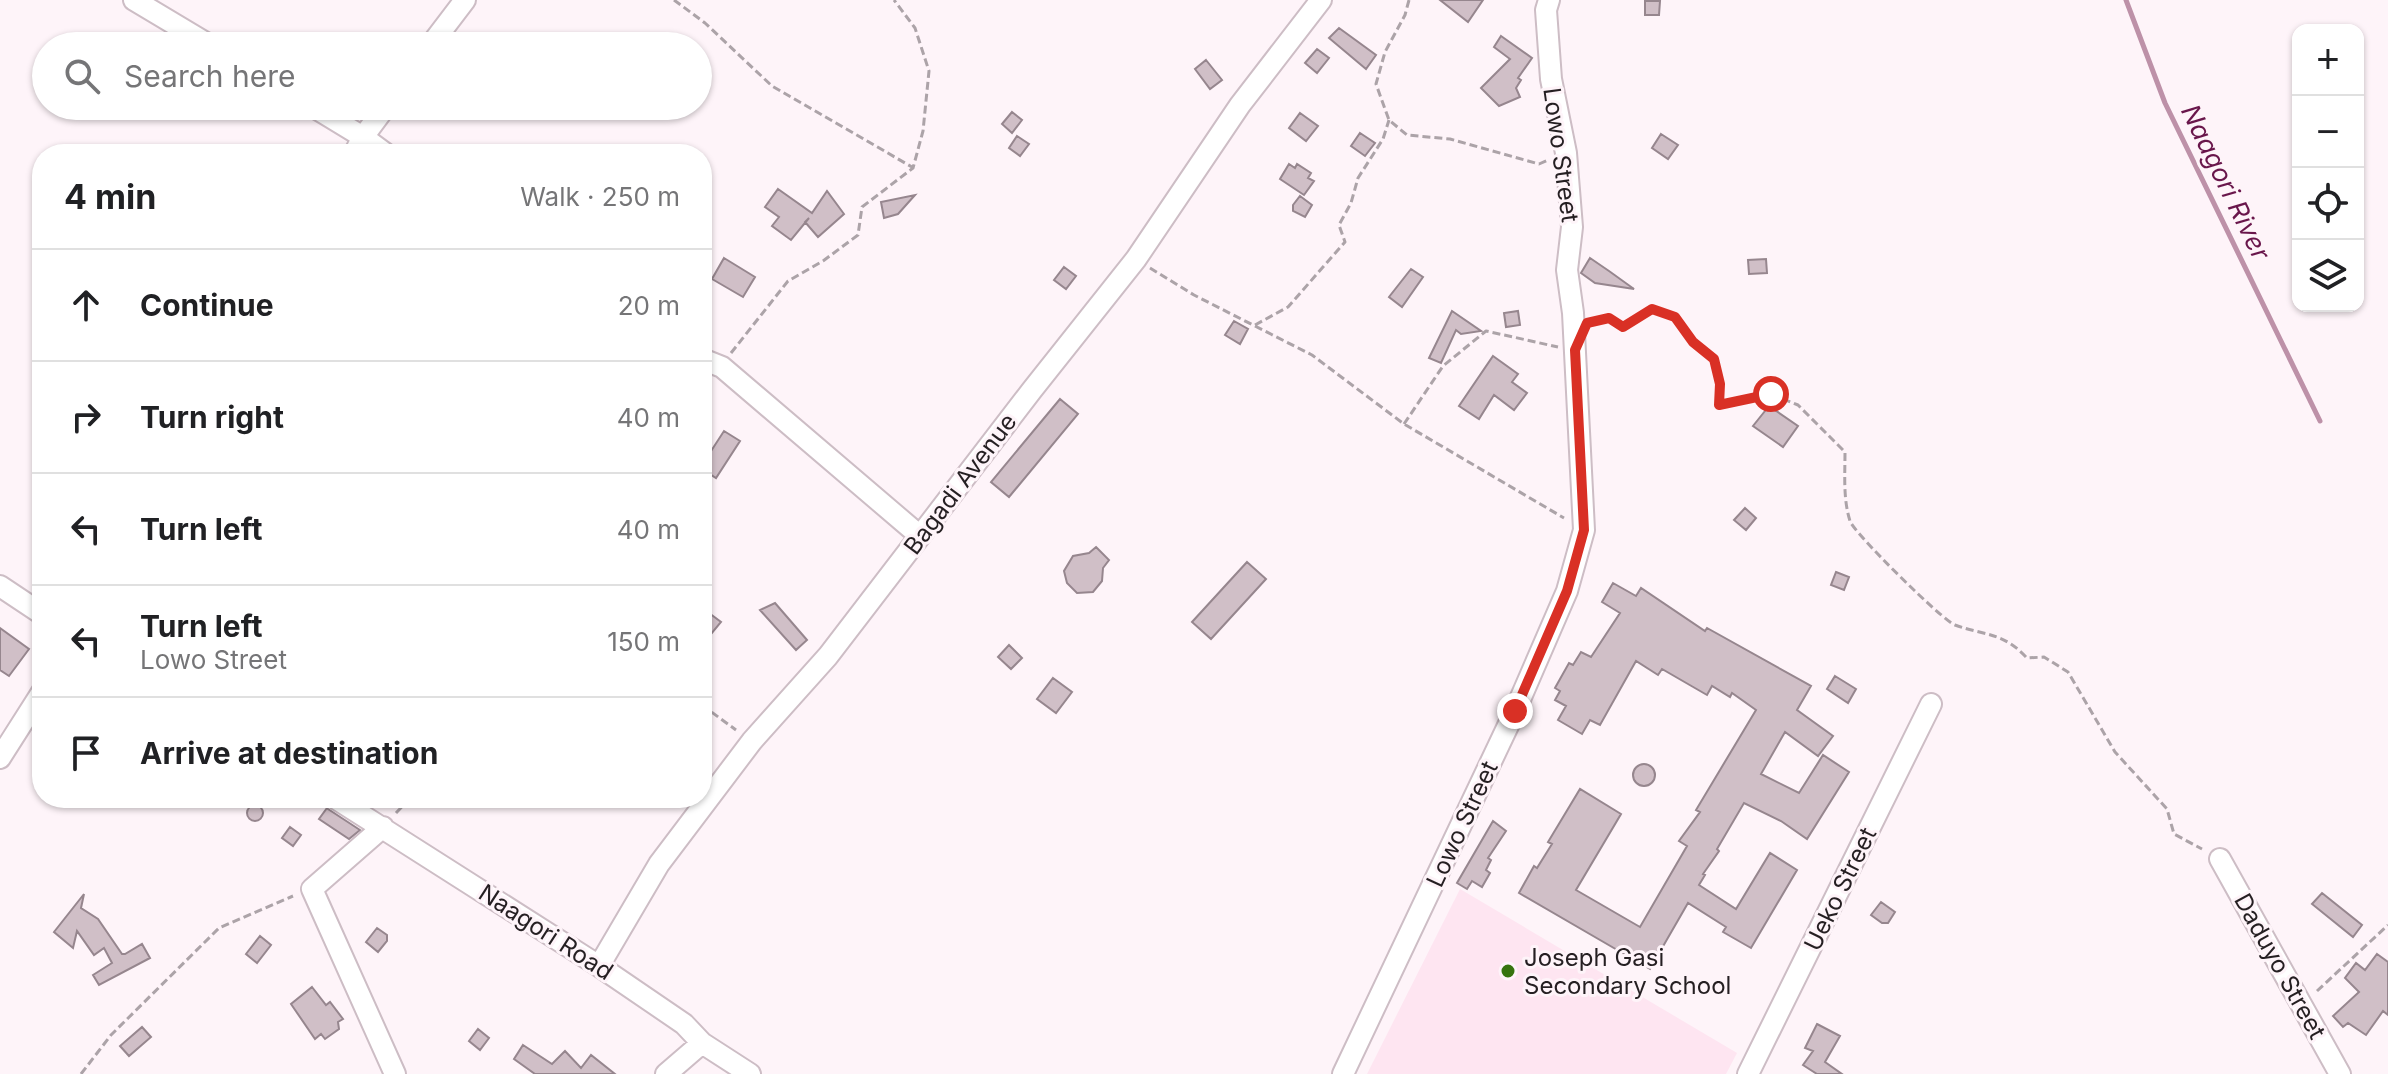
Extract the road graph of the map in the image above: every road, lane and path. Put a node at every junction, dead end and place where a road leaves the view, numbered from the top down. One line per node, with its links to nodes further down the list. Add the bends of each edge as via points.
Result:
1 (134, 0): 8 (street)
2 (465, 0): 9 (street)
3 (674, 0): 16 (path, via 772,86)
4 (894, 0): 16 (path, via 915,28 929,71)
5 (1321, 0): 17 (street, Bagadi Avenue, via 1240,105)
6 (1409, 0): 12 (path, via 1376,84)
7 (1549, 0): 15 (street, Lowo Street, via 1551,79)
8 (188, 32)
9 (441, 32)
10 (329, 120): 13 (street)
11 (376, 120): 14 (street)
12 (1389, 120): 15 (path, via 1407,135 1450,139 1539,164); 18 (path, via 1339,225 1345,242 1288,307)
13 (358, 144)
14 (360, 144)
15 (1566, 153): 19 (street, Lowo Street, via 1572,227 1567,270)
16 (913, 168): 21 (path, via 862,207 858,235 788,281)
17 (1136, 259): 18 (path); 24 (street, Bagadi Avenue)
18 (1255, 325): 22 (path, via 1312,355)
19 (1575, 350): 22 (path, via 1486,331 1443,366); 23 (street, Lowo Street); 36 (path, via 1587,323 1609,318 1623,327 1652,309 1675,317 1714,359 1719,405 1771,394 1798,405 1845,452 1850,524 1952,624 2013,642 2027,658 2044,657 2068,672 2115,752 2167,809 2174,834)
20 (712, 363): 21 (street)
21 (722, 367): 24 (street)
22 (1404, 424): 23 (path)
23 (1584, 530): 46 (street, Lowo Street, via 1567,591 1515,711)
24 (920, 536): 30 (street, Bagadi Avenue, via 828,656)
25 (0, 586): 26 (street)
26 (32, 607)
27 (1931, 704): 47 (street, Ueko Street)
28 (32, 708): 31 (street)
29 (712, 712): 30 (path)
30 (752, 741): 32 (street, Bagadi Avenue)
31 (0, 758)
32 (712, 794)
33 (352, 808): 35 (street, Naagori Road)
34 (701, 808): 39 (street, Bagadi Avenue, via 659,864)
35 (383, 827): 37 (street); 39 (street, Naagori Road)
36 (2220, 859): 40 (street, Daduyo Street)
37 (312, 889): 42 (path, via 219,928 111,1035); 43 (street)
38 (2388, 925): 40 (path)
39 (599, 966): 41 (street, Naagori Road, via 684,1024)
40 (2302, 1004): 48 (street, Daduyo Street)
41 (702, 1043): 44 (street); 45 (street, Naagori Road)
42 (81, 1074)
43 (395, 1074)
44 (666, 1074)
45 (750, 1074)
46 (1343, 1074)
47 (1748, 1074)
48 (2340, 1074)

